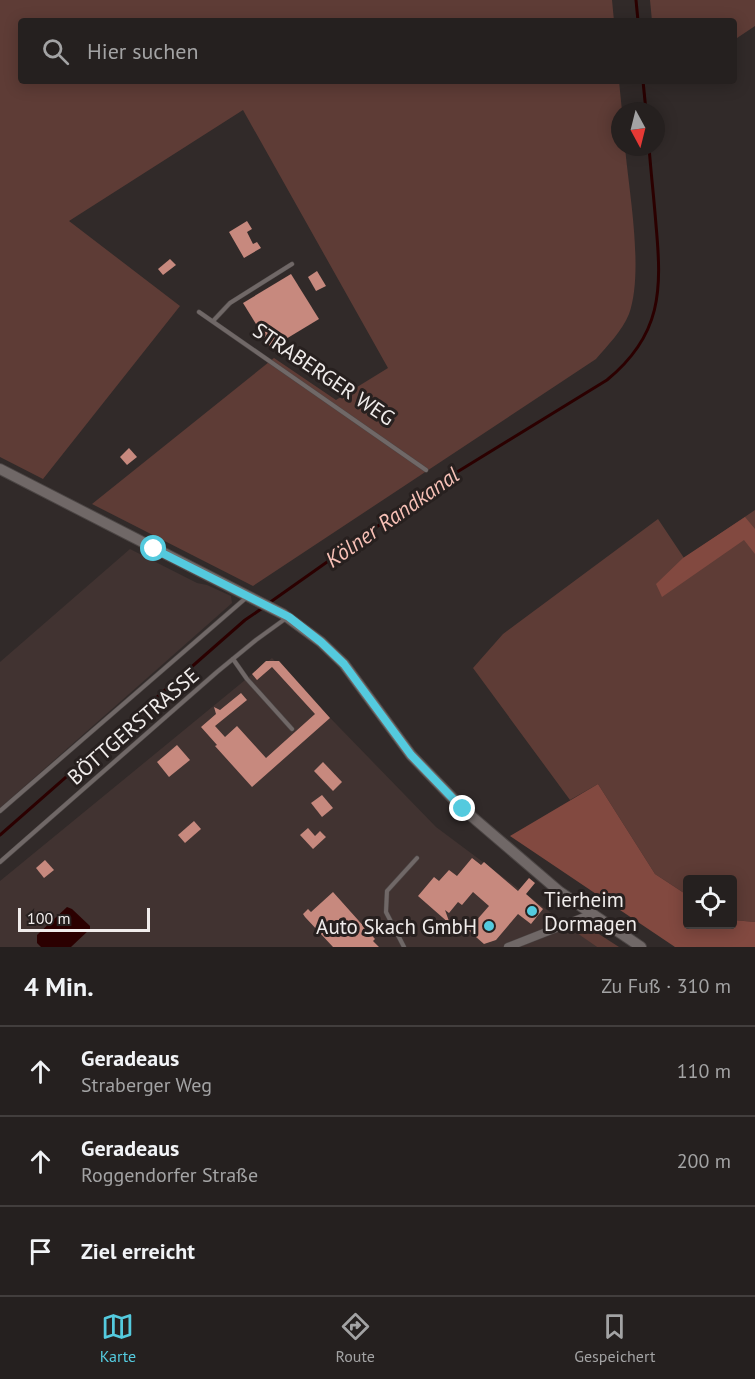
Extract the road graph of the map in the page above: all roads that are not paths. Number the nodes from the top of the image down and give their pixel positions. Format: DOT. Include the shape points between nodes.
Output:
graph roads {
  1 [pos="292,264"];
  2 [pos="200,312"];
  3 [pos="213,321"];
  4 [pos="0,469"];
  5 [pos="426,470"];
  6 [pos="250,598"];
  7 [pos="286,616"];
  8 [pos="233,659"];
  9 [pos="292,729"];
  10 [pos="0,811"];
  11 [pos="417,858"];
  12 [pos="0,862"];
  13 [pos="592,914"];
  14 [pos="404,947"];
  15 [pos="508,947"];
  16 [pos="641,947"];
  1 -- 3 [label="lane" via="230,303"];
  2 -- 3 [label="lane, STRABERGER WEG"];
  3 -- 5 [label="lane, STRABERGER WEG"];
  4 -- 6 [label="main road"];
  6 -- 7 [label="main road"];
  6 -- 10 [label="lane"];
  7 -- 8 [label="lane, BÖTTGERSTRASSE"];
  7 -- 13 [label="main road" via="344,664 411,755 463,809 560,892"];
  8 -- 9 [label="lane"];
  8 -- 12 [label="lane, BÖTTGERSTRASSE"];
  11 -- 14 [label="lane" via="387,891 386,912"];
  13 -- 15 [label="street"];
  13 -- 16 [label="main road"];
}
